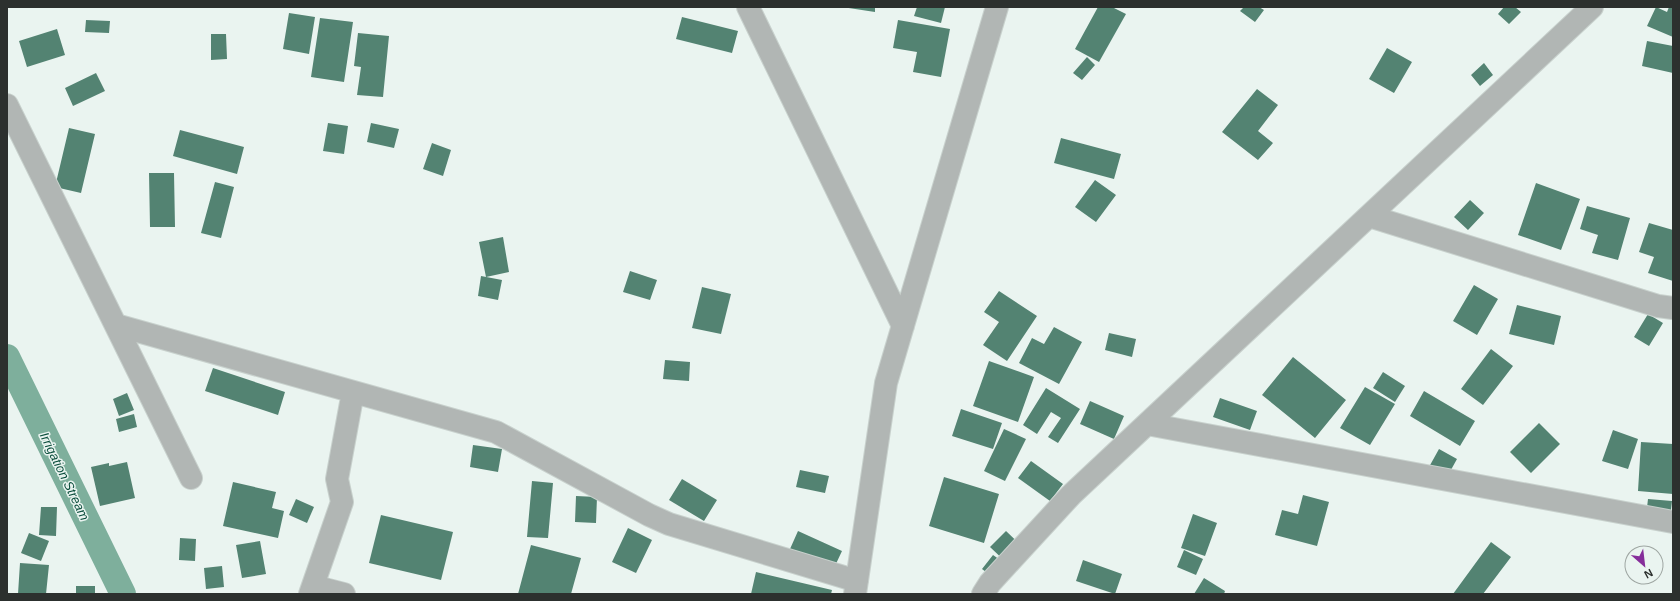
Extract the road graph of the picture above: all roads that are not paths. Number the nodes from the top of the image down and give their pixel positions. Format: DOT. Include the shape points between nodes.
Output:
graph roads {
  1 [pos="748,7"];
  2 [pos="997,7"];
  3 [pos="1592,7"];
  4 [pos="7,105"];
  5 [pos="1369,216"];
  6 [pos="1673,308"];
  7 [pos="116,325"];
  8 [pos="903,326"];
  9 [pos="353,392"];
  10 [pos="1147,424"];
  11 [pos="191,478"];
  12 [pos="1673,522"];
  13 [pos="856,588"];
  14 [pos="311,590"];
  15 [pos="344,594"];
  16 [pos="983,594"];
  1 -- 8 [label="street"];
  2 -- 8 [label="street"];
  3 -- 5 [label="street"];
  4 -- 7 [label="street"];
  5 -- 6 [label="street" via="1658,306"];
  5 -- 10 [label="street"];
  7 -- 9 [label="street"];
  7 -- 11 [label="street"];
  8 -- 13 [label="street" via="886,383"];
  9 -- 13 [label="street" via="496,432 669,524"];
  9 -- 14 [label="street" via="337,479 342,502"];
  10 -- 12 [label="street"];
  10 -- 16 [label="street" via="1071,494 990,582"];
  14 -- 15 [label="street"];
}
